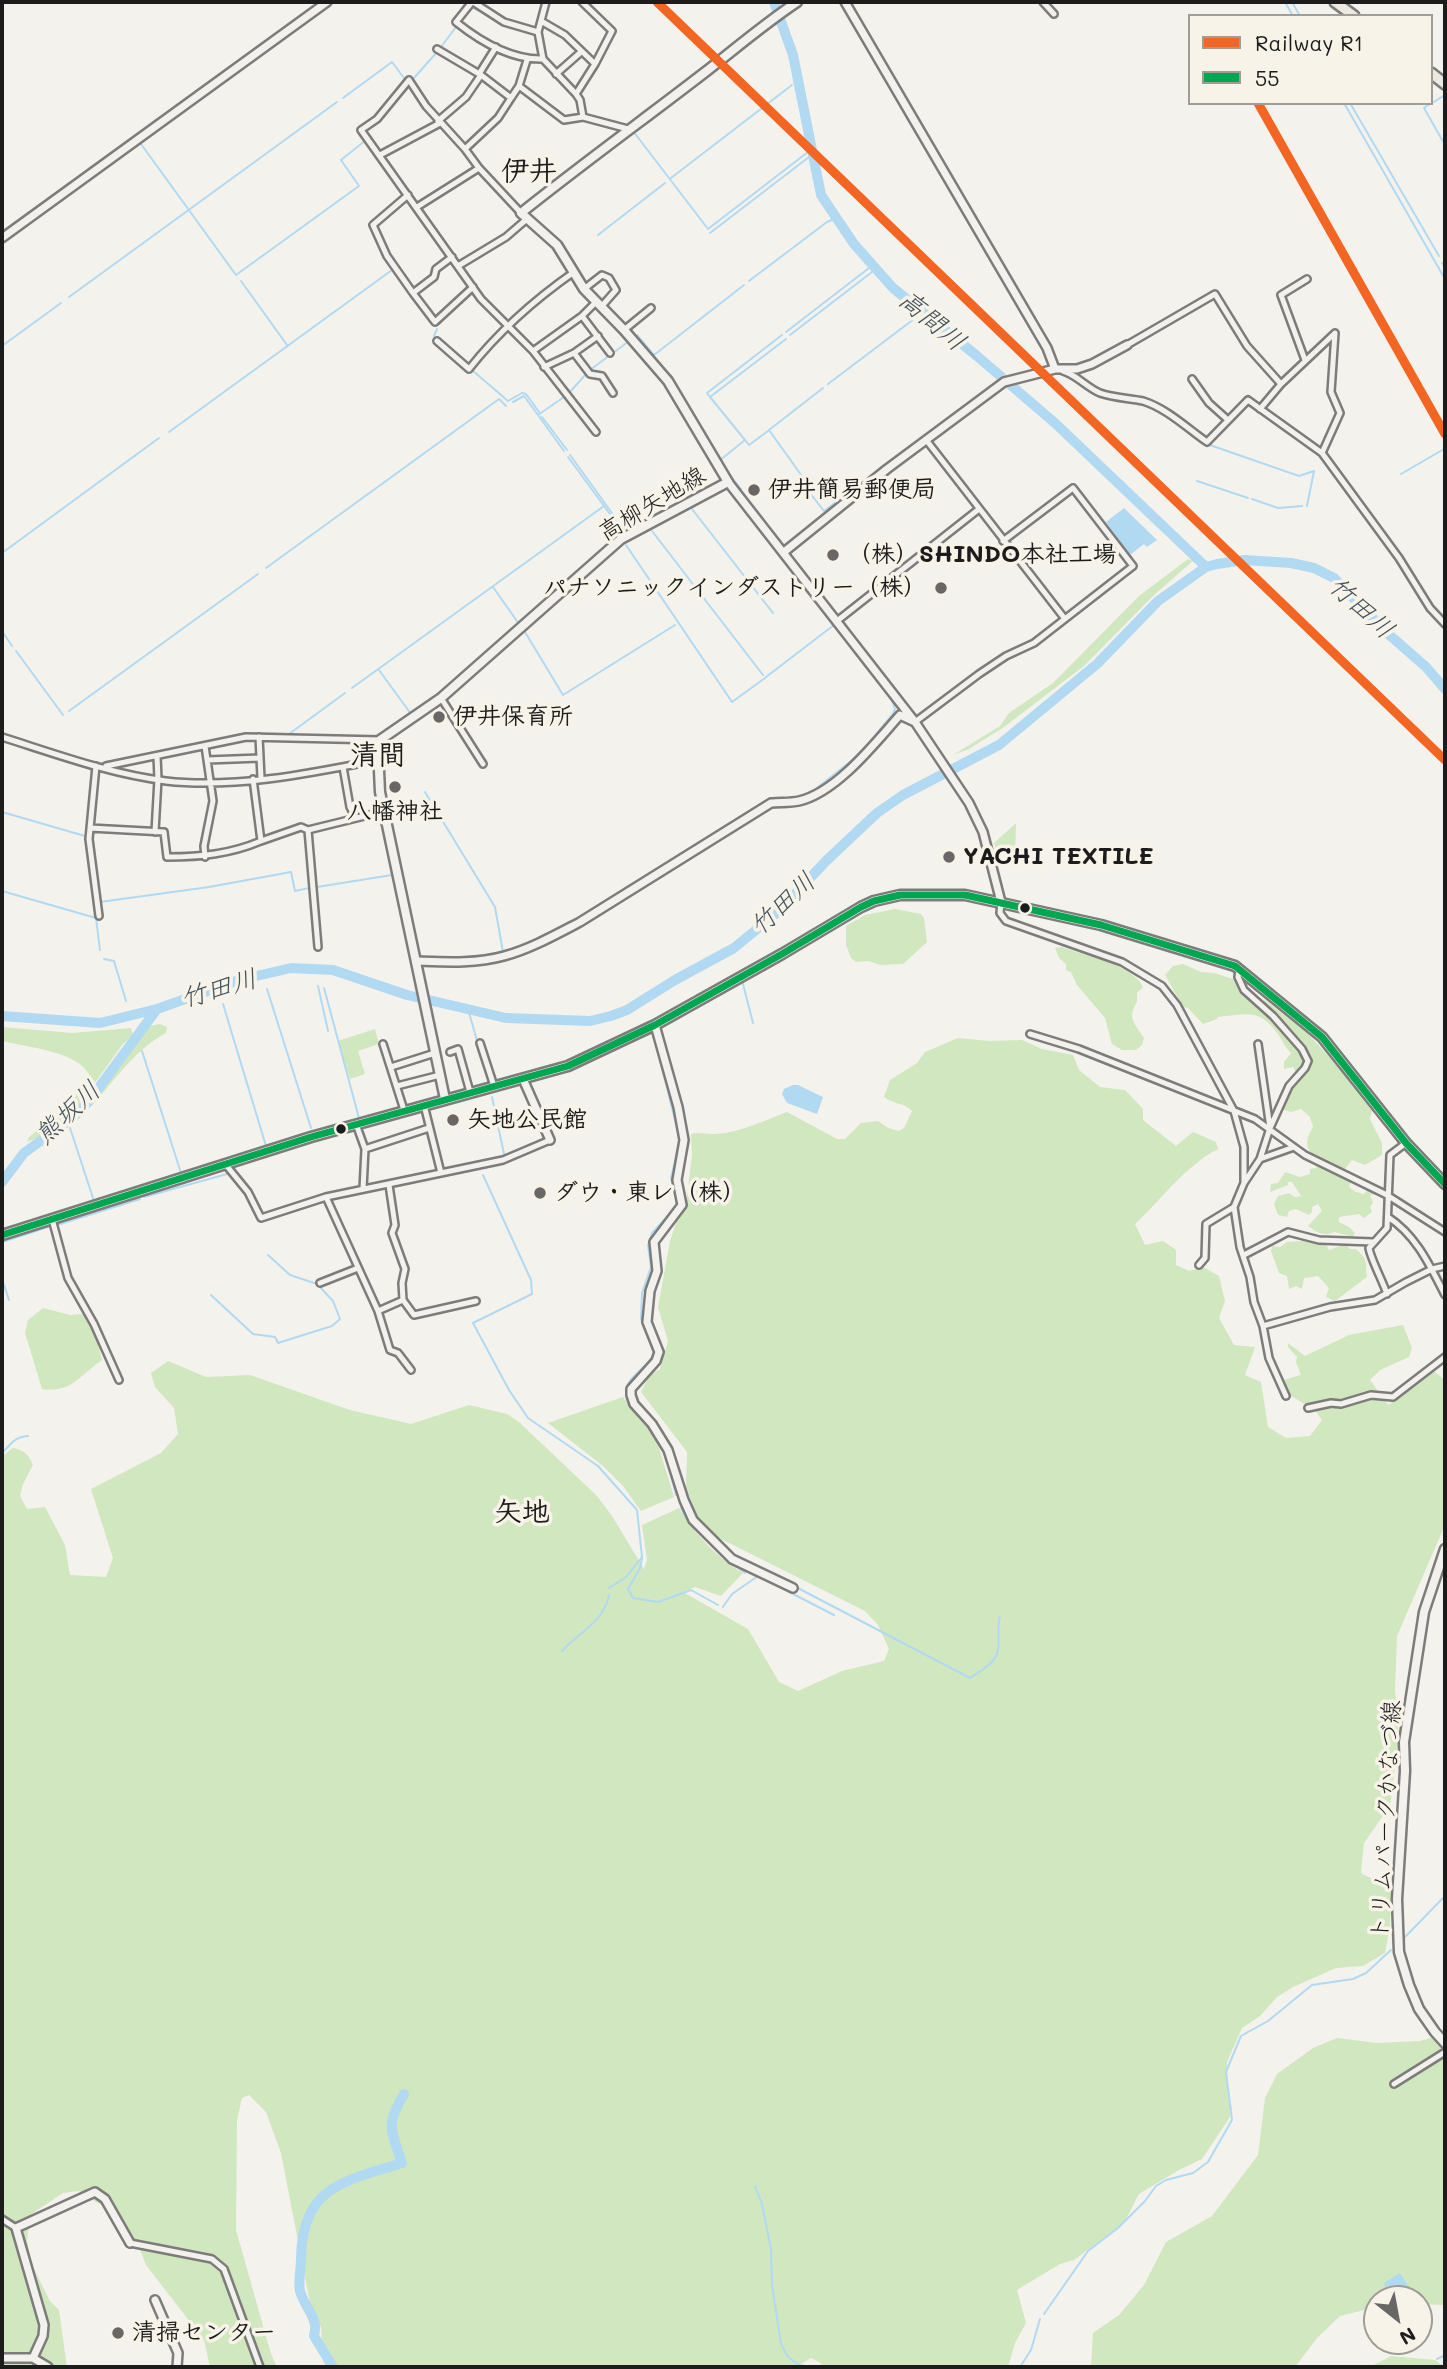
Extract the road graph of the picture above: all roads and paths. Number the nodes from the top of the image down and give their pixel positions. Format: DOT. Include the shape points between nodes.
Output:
graph roads {
  1 [pos="327,2"];
  2 [pos="472,2"];
  3 [pos="546,2"];
  4 [pos="582,2"];
  5 [pos="797,2"];
  6 [pos="845,2"];
  7 [pos="1043,2"];
  8 [pos="1335,2"];
  9 [pos="1054,14"];
  10 [pos="1351,14"];
  11 [pos="541,21"];
  12 [pos="538,32"];
  13 [pos="496,47"];
  14 [pos="437,49"];
  15 [pos="581,52"];
  16 [pos="543,59"];
  17 [pos="527,60"];
  18 [pos="595,64"];
  19 [pos="480,74"];
  20 [pos="556,74"];
  21 [pos="519,86"];
  22 [pos="576,94"];
  23 [pos="511,98"];
  24 [pos="583,117"];
  25 [pos="439,122"];
  26 [pos="628,129"];
  27 [pos="465,149"];
  28 [pos="380,155"];
  29 [pos="479,168"];
  30 [pos="408,195"];
  31 [pos="417,207"];
  32 [pos="524,216"];
  33 [pos="2,238"];
  34 [pos="452,257"];
  35 [pos="458,266"];
  36 [pos="574,272"];
  37 [pos="1307,279"];
  38 [pos="473,287"];
  39 [pos="584,289"];
  40 [pos="413,293"];
  41 [pos="598,305"];
  42 [pos="651,308"];
  43 [pos="582,316"];
  44 [pos="508,326"];
  45 [pos="624,330"];
  46 [pos="598,337"];
  47 [pos="437,341"];
  48 [pos="1128,345"];
  49 [pos="533,351"];
  50 [pos="574,353"];
  51 [pos="611,353"];
  52 [pos="1305,360"];
  53 [pos="544,367"];
  54 [pos="1055,369"];
  55 [pos="1192,379"];
  56 [pos="1281,384"];
  57 [pos="613,393"];
  58 [pos="1260,409"];
  59 [pos="1227,420"];
  60 [pos="596,432"];
  61 [pos="927,441"];
  62 [pos="1322,453"];
  63 [pos="728,482"];
  64 [pos="979,509"];
  65 [pos="1003,541"];
  66 [pos="784,552"];
  67 [pos="1065,619"];
  68 [pos="837,621"];
  69 [pos="1445,624"];
  70 [pos="441,698"];
  71 [pos="915,722"];
  72 [pos="2,737"];
  73 [pos="259,737"];
  74 [pos="380,740"];
  75 [pos="205,746"];
  76 [pos="157,756"];
  77 [pos="260,758"];
  78 [pos="207,760"];
  79 [pos="378,760"];
  80 [pos="483,764"];
  81 [pos="100,766"];
  82 [pos="343,767"];
  83 [pos="261,778"];
  84 [pos="158,779"];
  85 [pos="253,779"];
  86 [pos="210,782"];
  87 [pos="385,811"];
  88 [pos="356,818"];
  89 [pos="90,828"];
  90 [pos="308,830"];
  91 [pos="155,832"];
  92 [pos="261,841"];
  93 [pos="205,857"];
  94 [pos="1001,902"];
  95 [pos="99,916"];
  96 [pos="318,947"];
  97 [pos="416,965"];
  98 [pos="1240,969"];
  99 [pos="655,1025"];
  100 [pos="1030,1034"];
  101 [pos="480,1043"];
  102 [pos="383,1044"];
  103 [pos="1258,1044"];
  104 [pos="450,1052"];
  105 [pos="435,1053"];
  106 [pos="390,1067"];
  107 [pos="440,1075"];
  108 [pos="523,1079"];
  109 [pos="397,1086"];
  110 [pos="494,1086"];
  111 [pos="470,1093"];
  112 [pos="445,1099"];
  113 [pos="424,1105"];
  114 [pos="404,1110"];
  115 [pos="1234,1111"];
  116 [pos="356,1124"];
  117 [pos="429,1128"];
  118 [pos="1270,1128"];
  119 [pos="550,1140"];
  120 [pos="1406,1143"];
  121 [pos="1294,1147"];
  122 [pos="365,1149"];
  123 [pos="1260,1159"];
  124 [pos="226,1165"];
  125 [pos="441,1173"];
  126 [pos="1244,1183"];
  127 [pos="1445,1184"];
  128 [pos="389,1185"];
  129 [pos="363,1189"];
  130 [pos="1387,1195"];
  131 [pos="326,1197"];
  132 [pos="1234,1207"];
  133 [pos="1388,1217"];
  134 [pos="52,1219"];
  135 [pos="1445,1232"];
  136 [pos="2,1235"];
  137 [pos="1373,1242"];
  138 [pos="1244,1255"];
  139 [pos="1199,1265"];
  140 [pos="1445,1266"];
  141 [pos="358,1268"];
  142 [pos="1432,1269"];
  143 [pos="320,1283"];
  144 [pos="1387,1294"];
  145 [pos="1445,1295"];
  146 [pos="403,1300"];
  147 [pos="476,1301"];
  148 [pos="378,1311"];
  149 [pos="1263,1326"];
  150 [pos="1445,1357"];
  151 [pos="411,1370"];
  152 [pos="119,1380"];
  153 [pos="1286,1396"];
  154 [pos="1308,1408"];
  155 [pos="1445,1549"];
  156 [pos="793,1588"];
  157 [pos="1445,2043"];
  158 [pos="1445,2052"];
  159 [pos="1394,2084"];
  160 [pos="2,2219"];
  161 [pos="16,2228"];
  162 [pos="130,2243"];
  163 [pos="155,2300"];
  164 [pos="2,2358"];
  165 [pos="33,2358"];
  166 [pos="48,2367"];
  167 [pos="177,2367"];
  168 [pos="260,2367"];
  1 -- 33 [label="street"];
  2 -- 12 [label="street" via="504,22"];
  2 -- 13 [label="street" via="456,22"];
  3 -- 11 [label="street"];
  4 -- 18 [label="street" via="612,31"];
  5 -- 26 [label="main road"];
  6 -- 54 [label="street"];
  7 -- 9 [label="street"];
  8 -- 10 [label="main road"];
  11 -- 12 [label="street"];
  11 -- 15 [label="street" via="565,35"];
  12 -- 16 [label="street"];
  13 -- 17 [label="street"];
  13 -- 19 [label="street"];
  14 -- 19 [label="street"];
  15 -- 18 [label="street"];
  15 -- 20 [label="street"];
  16 -- 17 [label="street"];
  16 -- 20 [label="street"];
  17 -- 21 [label="street"];
  18 -- 22 [label="street"];
  19 -- 23 [label="street"];
  19 -- 25 [label="street" via="466,97"];
  20 -- 22 [label="street"];
  21 -- 23 [label="street"];
  21 -- 24 [label="street" via="564,120"];
  22 -- 24 [label="street"];
  23 -- 27 [label="street" via="498,118"];
  24 -- 26 [label="street"];
  25 -- 27 [label="street"];
  25 -- 28 [label="street"];
  25 -- 28 [label="street" via="409,80 377,119 361,130"];
  26 -- 32 [label="main road"];
  27 -- 29 [label="street"];
  28 -- 30 [label="street"];
  29 -- 31 [label="street"];
  29 -- 32 [label="street"];
  30 -- 31 [label="street"];
  30 -- 40 [label="street" via="373,225 387,256"];
  31 -- 34 [label="street"];
  32 -- 35 [label="street" via="506,237"];
  32 -- 36 [label="main road, 高柳矢地線" via="556,245"];
  34 -- 35 [label="street"];
  34 -- 40 [label="street"];
  35 -- 38 [label="street"];
  36 -- 39 [label="main road, 高柳矢地線"];
  36 -- 44 [label="street"];
  37 -- 52 [label="street" via="1281,295"];
  38 -- 40 [label="street" via="435,321"];
  38 -- 44 [label="street"];
  39 -- 41 [label="main road, 高柳矢地線"];
  39 -- 41 [label="street" via="602,275 609,278 616,290"];
  41 -- 43 [label="street"];
  41 -- 45 [label="main road, 高柳矢地線"];
  42 -- 45 [label="street"];
  43 -- 46 [label="street"];
  43 -- 49 [label="street"];
  44 -- 47 [label="street" via="469,369"];
  44 -- 49 [label="street"];
  45 -- 63 [label="main road, 高柳矢地線" via="668,381"];
  46 -- 50 [label="street"];
  46 -- 51 [label="street"];
  48 -- 54 [label="street" via="1084,367"];
  48 -- 56 [label="street" via="1215,294 1247,346"];
  49 -- 53 [label="street"];
  50 -- 53 [label="street"];
  50 -- 57 [label="street" via="590,374 602,376"];
  52 -- 56 [label="street"];
  52 -- 62 [label="street" via="1335,332 1331,392 1340,412"];
  53 -- 60 [label="street"];
  54 -- 59 [label="street" via="1073,374 1102,394 1161,409 1207,442"];
  54 -- 61 [label="street" via="1000,385"];
  55 -- 59 [label="street"];
  56 -- 58 [label="street"];
  58 -- 59 [label="street" via="1245,401"];
  58 -- 62 [label="street"];
  61 -- 64 [label="street"];
  61 -- 66 [label="street"];
  62 -- 69 [label="street"];
  63 -- 66 [label="street"];
  63 -- 70 [label="main road, 高柳矢地線" via="621,539"];
  64 -- 65 [label="street"];
  64 -- 68 [label="street"];
  65 -- 67 [label="street"];
  65 -- 67 [label="street" via="1073,488 1133,566"];
  66 -- 68 [label="street"];
  67 -- 71 [label="street"];
  68 -- 71 [label="street"];
  70 -- 74 [label="main road, 高柳矢地線"];
  70 -- 80 [label="street"];
  71 -- 94 [label="street" via="969,803"];
  71 -- 97 [label="street" via="900,715 862,758 812,796 798,802 771,803 552,936 501,957"];
  72 -- 81 [label="street"];
  73 -- 74 [label="street"];
  73 -- 75 [label="street"];
  73 -- 77 [label="street"];
  74 -- 79 [label="main road"];
  75 -- 76 [label="street"];
  75 -- 78 [label="street"];
  76 -- 81 [label="street"];
  76 -- 84 [label="street"];
  77 -- 78 [label="street"];
  77 -- 83 [label="street"];
  78 -- 86 [label="street"];
  79 -- 82 [label="street"];
  79 -- 87 [label="main road"];
  81 -- 84 [label="street"];
  81 -- 89 [label="street"];
  82 -- 83 [label="street"];
  82 -- 88 [label="street"];
  83 -- 85 [label="street"];
  84 -- 86 [label="street"];
  84 -- 91 [label="street"];
  85 -- 86 [label="street"];
  85 -- 92 [label="street"];
  86 -- 93 [label="street"];
  87 -- 88 [label="street"];
  87 -- 97 [label="main road"];
  88 -- 90 [label="street"];
  89 -- 91 [label="street"];
  89 -- 95 [label="street"];
  90 -- 92 [label="street" via="301,827"];
  90 -- 96 [label="street"];
  91 -- 93 [label="street" via="164,832 167,857"];
  92 -- 93 [label="street"];
  94 -- 98 [label="main road" via="1101,925"];
  94 -- 99 [label="main road" via="945,894 874,901"];
  94 -- 115 [label="street" via="1000,913 1014,925 1122,962 1162,986 1177,1005"];
  97 -- 105 [label="main road"];
  98 -- 118 [label="street" via="1244,990 1280,1024 1308,1061 1289,1086"];
  98 -- 120 [label="main road" via="1322,1037"];
  99 -- 108 [label="main road" via="568,1066"];
  99 -- 156 [label="street" via="684,1140 677,1180 682,1205 654,1242 657,1271 647,1322 659,1352 631,1388 631,1395 668,1450 693,1520 732,1559"];
  100 -- 115 [label="street"];
  101 -- 110 [label="street"];
  102 -- 106 [label="street"];
  103 -- 118 [label="street"];
  104 -- 111 [label="street" via="458,1049"];
  105 -- 106 [label="street"];
  105 -- 107 [label="main road"];
  106 -- 109 [label="street"];
  107 -- 109 [label="street"];
  107 -- 112 [label="main road"];
  108 -- 110 [label="main road"];
  108 -- 119 [label="street"];
  109 -- 114 [label="street"];
  110 -- 111 [label="main road"];
  111 -- 112 [label="main road"];
  112 -- 113 [label="main road"];
  113 -- 114 [label="main road"];
  113 -- 117 [label="street"];
  114 -- 116 [label="main road"];
  115 -- 118 [label="street"];
  115 -- 126 [label="street" via="1244,1147"];
  116 -- 122 [label="street"];
  116 -- 124 [label="main road"];
  117 -- 122 [label="street"];
  117 -- 125 [label="street"];
  118 -- 121 [label="street"];
  118 -- 123 [label="street"];
  119 -- 125 [label="street" via="503,1160"];
  120 -- 127 [label="main road"];
  120 -- 130 [label="street" via="1390,1155"];
  121 -- 123 [label="street"];
  121 -- 130 [label="street"];
  122 -- 129 [label="street"];
  123 -- 126 [label="street"];
  124 -- 131 [label="street" via="261,1218"];
  124 -- 134 [label="main road"];
  125 -- 128 [label="street"];
  126 -- 132 [label="street"];
  128 -- 129 [label="street"];
  128 -- 146 [label="street" via="392,1233 405,1269"];
  129 -- 131 [label="street"];
  130 -- 133 [label="street"];
  130 -- 135 [label="street"];
  131 -- 141 [label="street"];
  132 -- 138 [label="street"];
  132 -- 139 [label="street" via="1206,1224 1205,1258"];
  133 -- 137 [label="street" via="1387,1228"];
  133 -- 142 [label="street" via="1410,1235"];
  134 -- 136 [label="main road"];
  134 -- 152 [label="street" via="68,1278"];
  137 -- 138 [label="street" via="1319,1240 1288,1232"];
  137 -- 144 [label="street" via="1370,1254"];
  138 -- 149 [label="street"];
  140 -- 142 [label="street"];
  141 -- 143 [label="street"];
  141 -- 148 [label="street"];
  142 -- 144 [label="street"];
  142 -- 145 [label="street"];
  144 -- 149 [label="street"];
  146 -- 147 [label="street" via="414,1315"];
  146 -- 148 [label="street"];
  148 -- 151 [label="street" via="390,1350"];
  149 -- 153 [label="street" via="1269,1358"];
  150 -- 154 [label="street" via="1393,1396 1371,1395"];
  155 -- 157 [label="main road, トリムパークかなづ線" via="1424,1612 1404,1742 1397,1899 1399,1952 1409,1985 1419,2009"];
  158 -- 159 [label="street"];
  160 -- 161 [label="street"];
  161 -- 162 [label="street" via="95,2192 105,2199"];
  161 -- 165 [label="street" via="44,2325"];
  162 -- 168 [label="street" via="212,2259 224,2269"];
  163 -- 167 [label="street" via="178,2353"];
  164 -- 165 [label="street"];
  165 -- 166 [label="street"];
}
